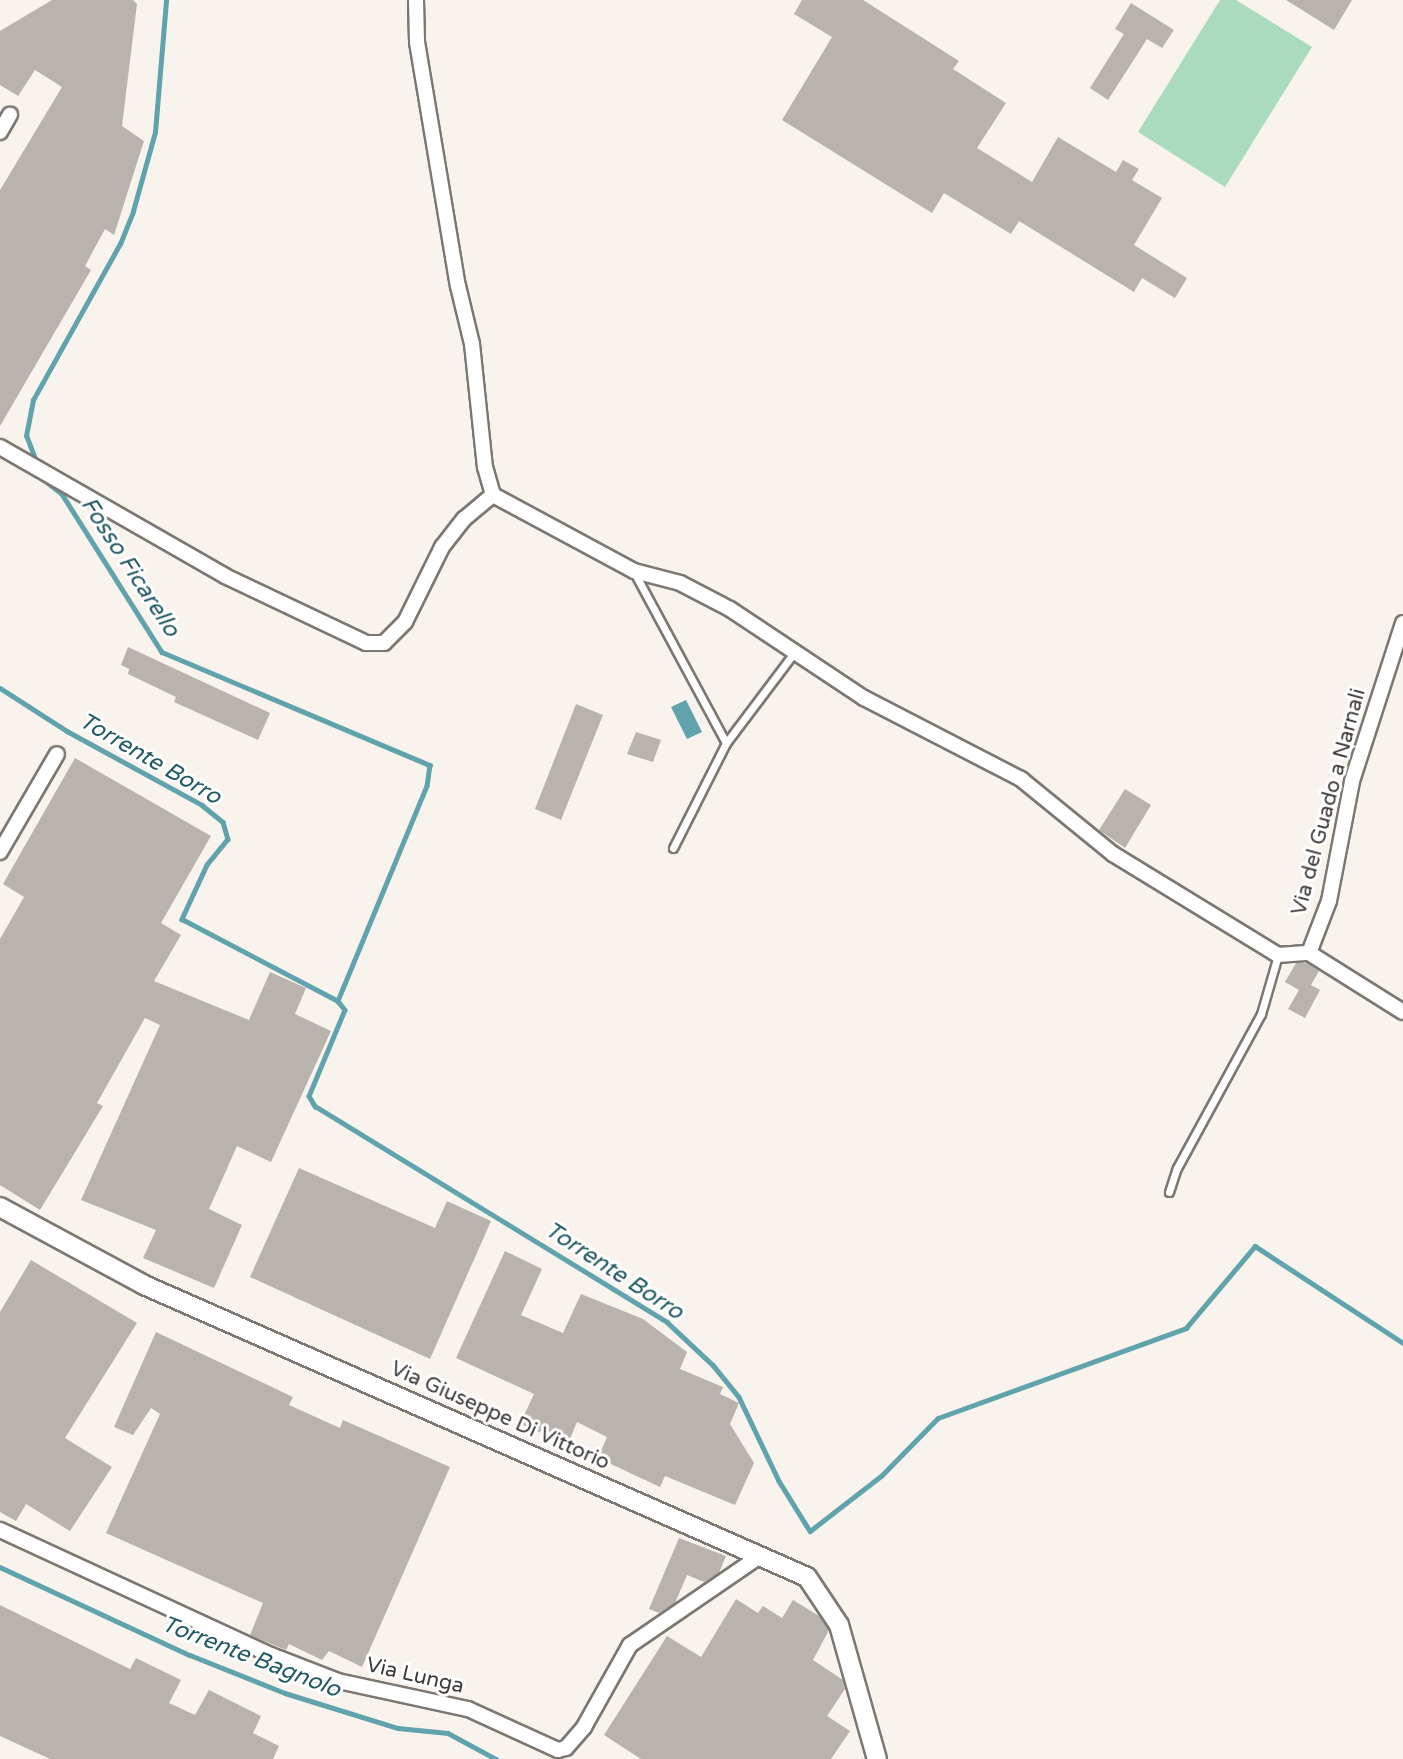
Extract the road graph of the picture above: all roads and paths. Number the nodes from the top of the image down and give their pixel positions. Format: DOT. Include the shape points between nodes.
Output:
graph roads {
  1 [pos="416,0"];
  2 [pos="10,115"];
  3 [pos="0,132"];
  4 [pos="0,447"];
  5 [pos="493,495"];
  6 [pos="634,571"];
  7 [pos="1403,623"];
  8 [pos="793,654"];
  9 [pos="726,743"];
  10 [pos="57,754"];
  11 [pos="673,848"];
  12 [pos="0,852"];
  13 [pos="1309,953"];
  14 [pos="1278,955"];
  15 [pos="1403,1012"];
  16 [pos="1169,1192"];
  17 [pos="0,1207"];
  18 [pos="0,1530"];
  19 [pos="760,1556"];
  20 [pos="877,1759"];
  1 -- 5 [label="street" via="417,41 472,344 485,467"];
  2 -- 3 [label="street"];
  4 -- 5 [label="street" via="226,576 366,643 384,643 405,622 442,547 464,519"];
  5 -- 6 [label="street"];
  6 -- 8 [label="street" via="680,583 730,609"];
  6 -- 9 [label="lane"];
  7 -- 13 [label="street, Via del Guado a Narnali" via="1352,781 1329,901"];
  8 -- 9 [label="lane"];
  8 -- 14 [label="street" via="864,698 1021,779 1113,854"];
  9 -- 11 [label="lane"];
  10 -- 12 [label="street"];
  13 -- 14 [label="street"];
  13 -- 15 [label="street"];
  14 -- 16 [label="lane" via="1261,1014 1177,1168"];
  17 -- 19 [label="street, Via Giuseppe Di Vittorio" via="144,1285"];
  18 -- 19 [label="street, Via Lunga" via="271,1655 338,1681 468,1709 558,1750 566,1748 584,1727 630,1645"];
  19 -- 20 [label="street, Via Giuseppe Di Vittorio" via="807,1577 839,1625"];
}
